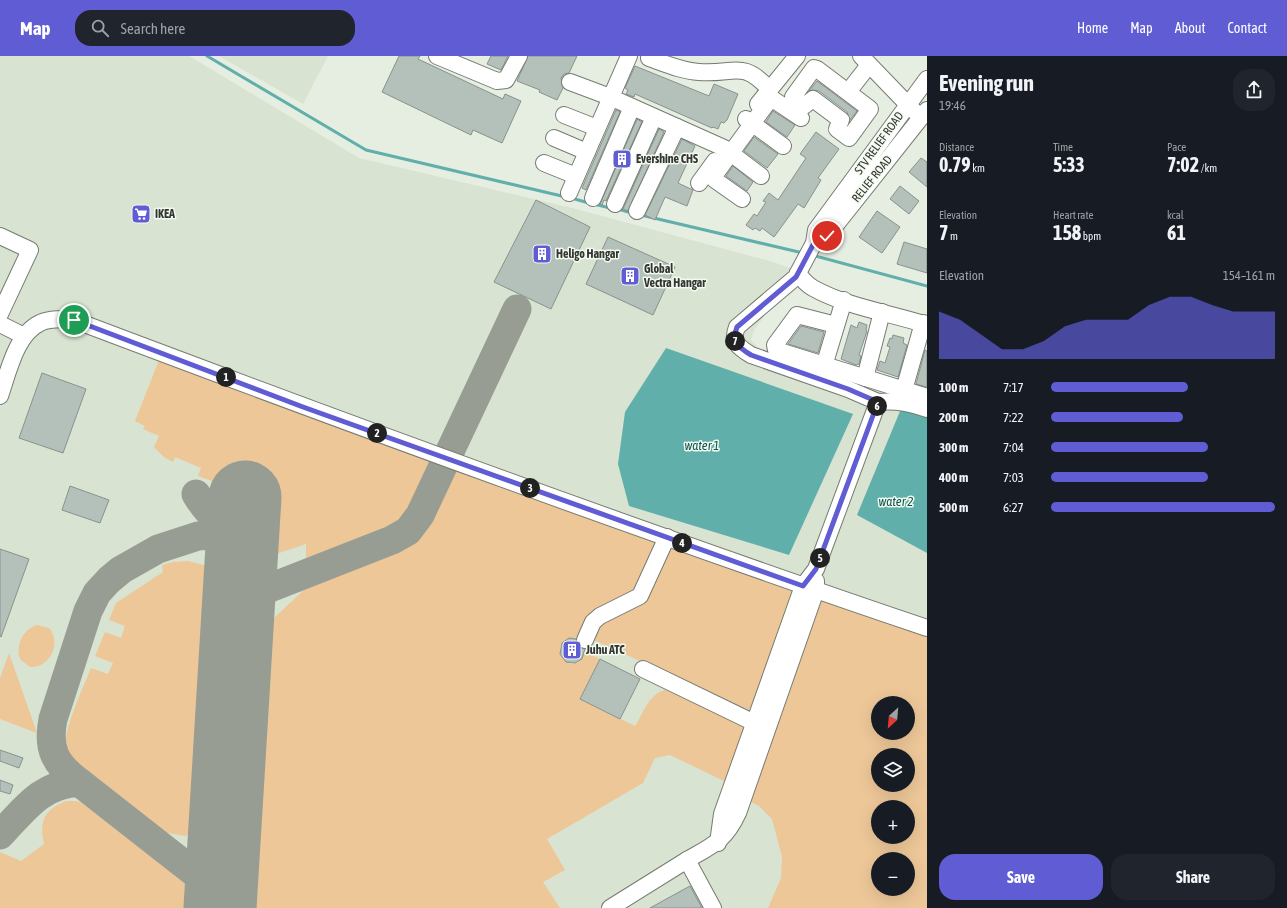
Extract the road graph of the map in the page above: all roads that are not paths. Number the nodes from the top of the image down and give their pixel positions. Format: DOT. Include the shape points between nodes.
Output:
graph roads {
  1 [pos="437,56"];
  2 [pos="519,56"];
  3 [pos="629,56"];
  4 [pos="649,58"];
  5 [pos="791,58"];
  6 [pos="865,60"];
  7 [pos="668,61"];
  8 [pos="927,79"];
  9 [pos="570,82"];
  10 [pos="769,89"];
  11 [pos="848,92"];
  12 [pos="610,97"];
  13 [pos="907,105"];
  14 [pos="632,107"];
  15 [pos="564,115"];
  16 [pos="654,117"];
  17 [pos="801,118"];
  18 [pos="925,118"];
  19 [pos="750,121"];
  20 [pos="677,127"];
  21 [pos="597,128"];
  22 [pos="554,138"];
  23 [pos="783,146"];
  24 [pos="728,150"];
  25 [pos="586,152"];
  26 [pos="544,163"];
  27 [pos="576,176"];
  28 [pos="761,176"];
  29 [pos="699,183"];
  30 [pos="569,193"];
  31 [pos="852,193"];
  32 [pos="593,198"];
  33 [pos="742,200"];
  34 [pos="616,204"];
  35 [pos="637,211"];
  36 [pos="0,236"];
  37 [pos="799,270"];
  38 [pos="844,300"];
  39 [pos="882,312"];
  40 [pos="0,314"];
  41 [pos="0,324"];
  42 [pos="925,324"];
  43 [pos="836,325"];
  44 [pos="24,336"];
  45 [pos="824,366"];
  46 [pos="865,378"];
  47 [pos="904,390"];
  48 [pos="0,396"];
  49 [pos="927,397"];
  50 [pos="878,402"];
  51 [pos="927,409"];
  52 [pos="667,537"];
  53 [pos="810,588"];
  54 [pos="927,628"];
  55 [pos="585,640"];
  56 [pos="643,669"];
  57 [pos="762,727"];
  58 [pos="718,843"];
  59 [pos="687,860"];
  60 [pos="610,908"];
  61 [pos="712,908"];
  1 -- 2 [label="street" via="498,81 506,80"];
  3 -- 12 [label="street"];
  4 -- 7 [label="street"];
  5 -- 10 [label="street"];
  6 -- 11 [label="street"];
  6 -- 13 [label="street"];
  7 -- 10 [label="street" via="702,72 749,71"];
  8 -- 13 [label="street"];
  9 -- 12 [label="street"];
  10 -- 19 [label="street"];
  11 -- 11 [label="street" via="870,111 849,138 837,129 841,120 819,103 812,98 804,106 793,97 815,68"];
  12 -- 14 [label="street"];
  12 -- 21 [label="street"];
  13 -- 18 [label="street"];
  13 -- 31 [label="street, STV RELIEF ROAD"];
  14 -- 16 [label="street"];
  14 -- 32 [label="street"];
  15 -- 21 [label="street"];
  16 -- 20 [label="street"];
  16 -- 34 [label="street"];
  17 -- 19 [label="street" via="772,98"];
  18 -- 31 [label="street, RELIEF ROAD"];
  19 -- 23 [label="street"];
  19 -- 24 [label="street"];
  20 -- 24 [label="street"];
  20 -- 35 [label="street"];
  21 -- 25 [label="street"];
  22 -- 25 [label="street"];
  24 -- 28 [label="street"];
  24 -- 29 [label="street"];
  24 -- 33 [label="street" via="714,179"];
  25 -- 27 [label="street"];
  26 -- 27 [label="street"];
  27 -- 30 [label="street"];
  31 -- 37 [label="street, STV RELIEF ROAD" via="816,230 813,244"];
  36 -- 40 [label="street" via="30,250"];
  37 -- 38 [label="street" via="804,282 812,288"];
  37 -- 50 [label="street, STV RELIEF ROAD" via="796,277 737,327 734,335 738,347 751,355"];
  38 -- 39 [label="street"];
  38 -- 43 [label="street"];
  39 -- 42 [label="street"];
  39 -- 46 [label="street"];
  41 -- 44 [label="street"];
  42 -- 47 [label="street"];
  43 -- 45 [label="street"];
  43 -- 45 [label="street" via="797,315 775,345 778,351"];
  44 -- 48 [label="street" via="15,352"];
  44 -- 52 [label="street" via="40,323 56,319 74,320 296,404"];
  45 -- 46 [label="street"];
  46 -- 47 [label="street"];
  47 -- 49 [label="street"];
  50 -- 51 [label="street" via="906,402"];
  50 -- 53 [label="street"];
  52 -- 53 [label="street"];
  52 -- 55 [label="street" via="640,596 600,616 593,622"];
  53 -- 54 [label="street"];
  53 -- 57 [label="street"];
  56 -- 57 [label="street"];
  57 -- 58 [label="street" via="738,813 731,828"];
  57 -- 58 [label="street" via="723,793"];
  58 -- 59 [label="street"];
  59 -- 60 [label="street"];
  59 -- 61 [label="street"];
}
